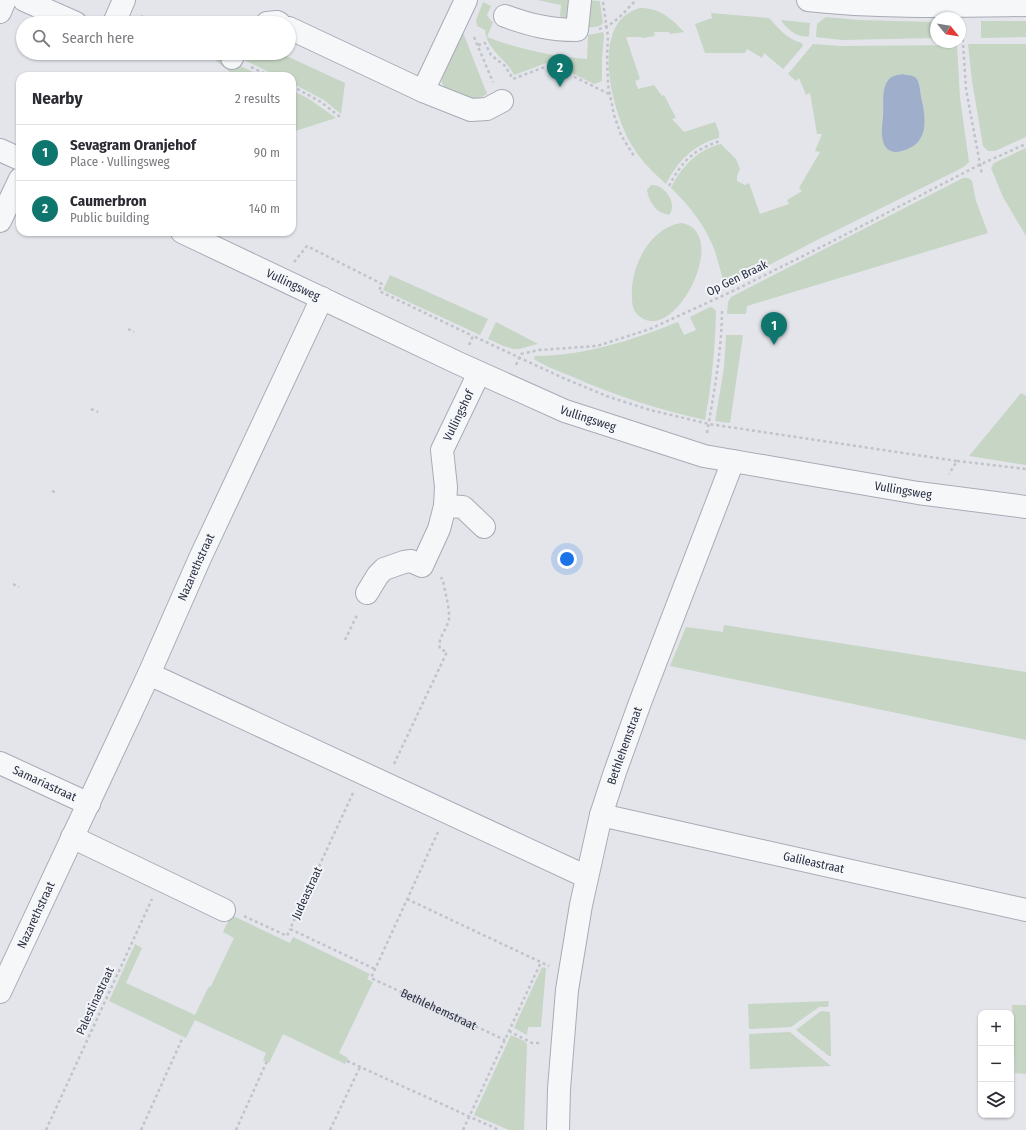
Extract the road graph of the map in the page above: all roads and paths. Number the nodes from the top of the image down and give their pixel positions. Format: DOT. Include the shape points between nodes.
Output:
graph roads {
  1 [pos="5,0"];
  2 [pos="24,0"];
  3 [pos="124,0"];
  4 [pos="580,0"];
  5 [pos="603,0"];
  6 [pos="636,0"];
  7 [pos="808,0"];
  8 [pos="464,4"];
  9 [pos="961,6"];
  10 [pos="1026,6"];
  11 [pos="0,12"];
  12 [pos="60,16"];
  13 [pos="117,16"];
  14 [pos="505,16"];
  15 [pos="607,27"];
  16 [pos="577,30"];
  17 [pos="296,31"];
  18 [pos="478,45"];
  19 [pos="296,88"];
  20 [pos="423,91"];
  21 [pos="610,94"];
  22 [pos="502,101"];
  23 [pos="340,117"];
  24 [pos="720,141"];
  25 [pos="1026,144"];
  26 [pos="0,150"];
  27 [pos="634,156"];
  28 [pos="16,157"];
  29 [pos="979,165"];
  30 [pos="982,175"];
  31 [pos="16,186"];
  32 [pos="669,186"];
  33 [pos="0,220"];
  34 [pos="206,237"];
  35 [pos="280,278"];
  36 [pos="322,298"];
  37 [pos="722,308"];
  38 [pos="128,328"];
  39 [pos="134,332"];
  40 [pos="474,336"];
  41 [pos="520,357"];
  42 [pos="458,363"];
  43 [pos="479,373"];
  44 [pos="505,384"];
  45 [pos="91,409"];
  46 [pos="98,412"];
  47 [pos="709,424"];
  48 [pos="704,456"];
  49 [pos="733,461"];
  50 [pos="957,461"];
  51 [pos="1026,469"];
  52 [pos="52,491"];
  53 [pos="57,493"];
  54 [pos="936,495"];
  55 [pos="445,506"];
  56 [pos="1026,507"];
  57 [pos="484,527"];
  58 [pos="422,566"];
  59 [pos="13,584"];
  60 [pos="19,587"];
  61 [pos="367,593"];
  62 [pos="345,640"];
  63 [pos="149,674"];
  64 [pos="0,763"];
  65 [pos="362,772"];
  66 [pos="385,783"];
  67 [pos="88,804"];
  68 [pos="448,812"];
  69 [pos="601,815"];
  70 [pos="72,837"];
  71 [pos="587,877"];
  72 [pos="161,880"];
  73 [pos="407,899"];
  74 [pos="224,910"];
  75 [pos="1026,910"];
  76 [pos="290,929"];
  77 [pos="375,969"];
  78 [pos="0,992"];
  79 [pos="509,1031"];
  80 [pos="183,1037"];
  81 [pos="505,1040"];
  82 [pos="563,1042"];
  83 [pos="267,1061"];
  84 [pos="347,1061"];
  85 [pos="360,1067"];
  86 [pos="469,1117"];
  87 [pos="46,1130"];
  88 [pos="141,1130"];
  89 [pos="236,1130"];
  90 [pos="330,1130"];
  91 [pos="463,1130"];
  92 [pos="499,1130"];
  93 [pos="558,1130"];
  1 -- 11 [label="street"];
  2 -- 12 [label="street"];
  3 -- 13 [label="street"];
  4 -- 16 [label="street"];
  5 -- 15 [label="path"];
  6 -- 15 [label="path"];
  7 -- 9 [label="street" via="869,5"];
  8 -- 18 [label="path"];
  8 -- 20 [label="street"];
  9 -- 10 [label="street"];
  9 -- 29 [label="path" via="966,89"];
  14 -- 16 [label="street" via="532,26"];
  15 -- 16 [label="path" via="591,32"];
  15 -- 21 [label="path"];
  17 -- 20 [label="street"];
  18 -- 21 [label="path" via="485,43 491,55 505,66 513,79 550,65"];
  18 -- 22 [label="path"];
  19 -- 23 [label="path" via="321,102"];
  20 -- 22 [label="street" via="471,110 486,109"];
  21 -- 27 [label="path" via="621,135"];
  24 -- 32 [label="path" via="693,153"];
  25 -- 29 [label="path, Op Gen Braak"];
  26 -- 28 [label="street"];
  29 -- 30 [label="path"];
  29 -- 41 [label="path, Op Gen Braak" via="733,291 650,329 597,346 540,350 521,354"];
  31 -- 33 [label="street"];
  34 -- 35 [label="street, Vullingsweg"];
  35 -- 36 [label="street, Vullingsweg"];
  35 -- 40 [label="path" via="307,246 382,284 379,291"];
  36 -- 42 [label="street, Vullingsweg"];
  36 -- 63 [label="street, Nazarethstraat" via="200,558"];
  37 -- 47 [label="path, Op Gen Braak" via="717,377"];
  38 -- 39 [label="path"];
  40 -- 41 [label="path"];
  40 -- 42 [label="path"];
  41 -- 44 [label="path"];
  41 -- 47 [label="path" via="609,397"];
  42 -- 43 [label="street, Vullingsweg"];
  43 -- 44 [label="street, Vullingsweg"];
  43 -- 55 [label="street, Vullingshof" via="442,450 446,487"];
  44 -- 48 [label="street, Vullingsweg" via="566,412"];
  45 -- 46 [label="path"];
  47 -- 48 [label="path, Op Gen Braak"];
  47 -- 50 [label="path"];
  48 -- 49 [label="street, Vullingsweg"];
  49 -- 54 [label="street, Vullingsweg"];
  49 -- 69 [label="street, Bethlehemstraat" via="641,700"];
  50 -- 51 [label="path"];
  50 -- 54 [label="path"];
  52 -- 53 [label="path"];
  54 -- 56 [label="street, Vullingsweg"];
  55 -- 57 [label="street" via="463,507"];
  55 -- 58 [label="street, Vullingshof" via="439,529"];
  58 -- 61 [label="street" via="411,561 384,569"];
  58 -- 66 [label="path" via="440,576 443,581 449,620 439,643 440,649 447,652"];
  59 -- 60 [label="path"];
  61 -- 62 [label="path"];
  63 -- 65 [label="street"];
  63 -- 67 [label="street, Nazarethstraat"];
  64 -- 67 [label="street, Samariastraat"];
  65 -- 66 [label="street"];
  65 -- 76 [label="path, Judeastraat"];
  66 -- 68 [label="street"];
  67 -- 70 [label="street, Nazarethstraat"];
  68 -- 71 [label="street"];
  68 -- 73 [label="path"];
  69 -- 71 [label="street, Bethlehemstraat"];
  69 -- 75 [label="street, Galileastraat"];
  70 -- 72 [label="street"];
  70 -- 78 [label="street, Nazarethstraat"];
  71 -- 82 [label="street, Bethlehemstraat" via="575,934"];
  72 -- 74 [label="street"];
  72 -- 87 [label="path, Palestinastraat"];
  73 -- 77 [label="path"];
  73 -- 79 [label="path" via="541,962"];
  74 -- 76 [label="path" via="233,910 287,936"];
  76 -- 77 [label="path, Judeastraat"];
  77 -- 81 [label="path, Bethlehemstraat" via="371,978"];
  79 -- 81 [label="path"];
  79 -- 82 [label="path" via="532,1043"];
  80 -- 88 [label="path"];
  81 -- 86 [label="path"];
  82 -- 93 [label="street, Bethlehemstraat"];
  83 -- 89 [label="path"];
  84 -- 85 [label="path"];
  85 -- 86 [label="path"];
  85 -- 90 [label="path"];
  86 -- 91 [label="path"];
  86 -- 92 [label="path"];
}
